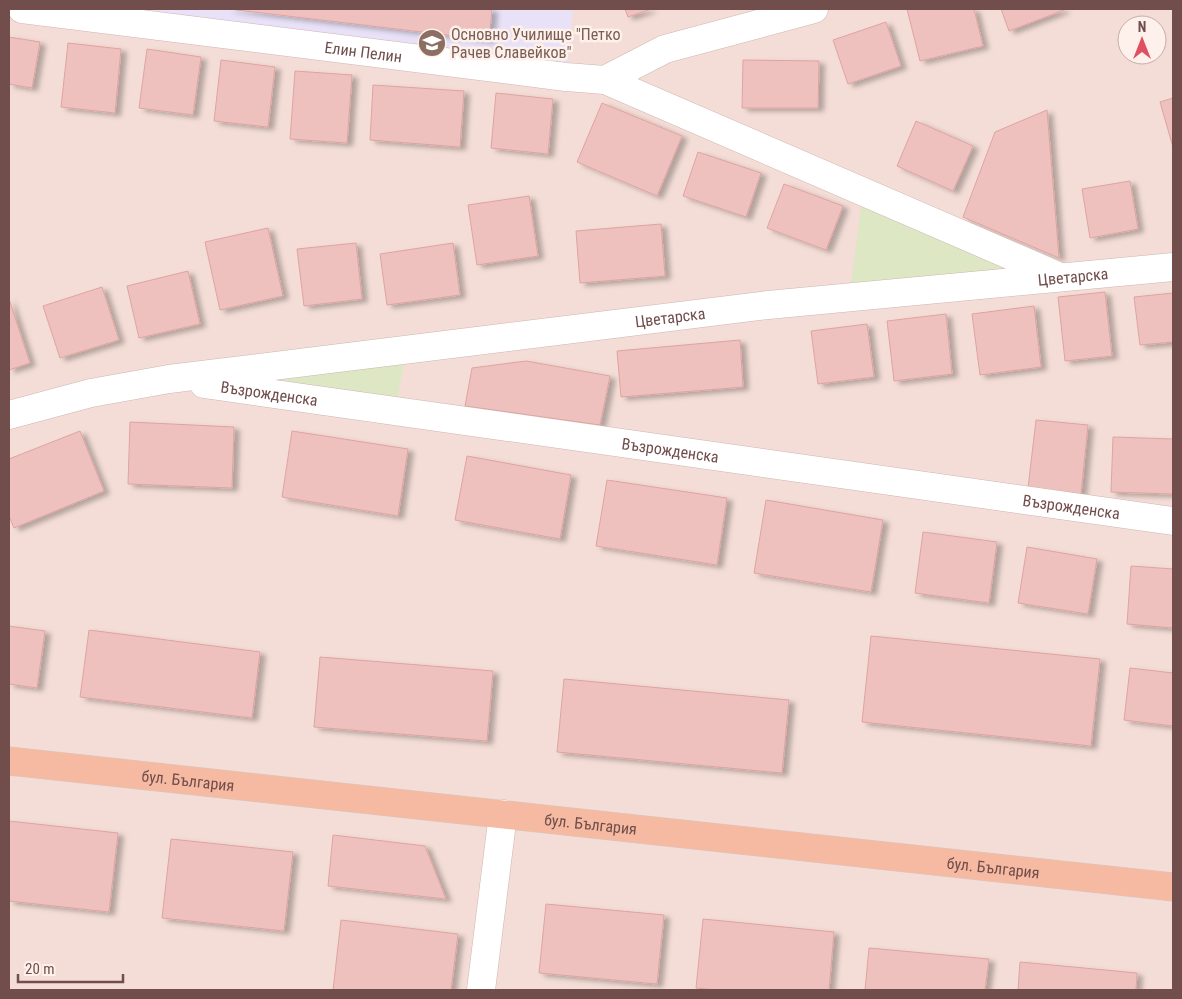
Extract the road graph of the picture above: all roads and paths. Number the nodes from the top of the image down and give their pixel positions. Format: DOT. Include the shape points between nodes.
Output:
graph roads {
  1 [pos="22,9"];
  2 [pos="814,9"];
  3 [pos="605,80"];
  4 [pos="1173,267"];
  5 [pos="1061,278"];
  6 [pos="169,379"];
  7 [pos="9,415"];
  8 [pos="1173,521"];
  9 [pos="9,761"];
  10 [pos="503,814"];
  11 [pos="1173,887"];
  12 [pos="481,990"];
  1 -- 3 [label="street, Елин Пелин"];
  2 -- 3 [label="street" via="666,49"];
  3 -- 5 [label="street"];
  4 -- 5 [label="street, Цветарска"];
  5 -- 6 [label="street, Цветарска" via="768,305"];
  6 -- 7 [label="street, Цветарска" via="91,393"];
  6 -- 8 [label="street, Възрожденска"];
  9 -- 10 [label="main road, бул. България"];
  10 -- 11 [label="main road, бул. България"];
  10 -- 12 [label="street"];
}
